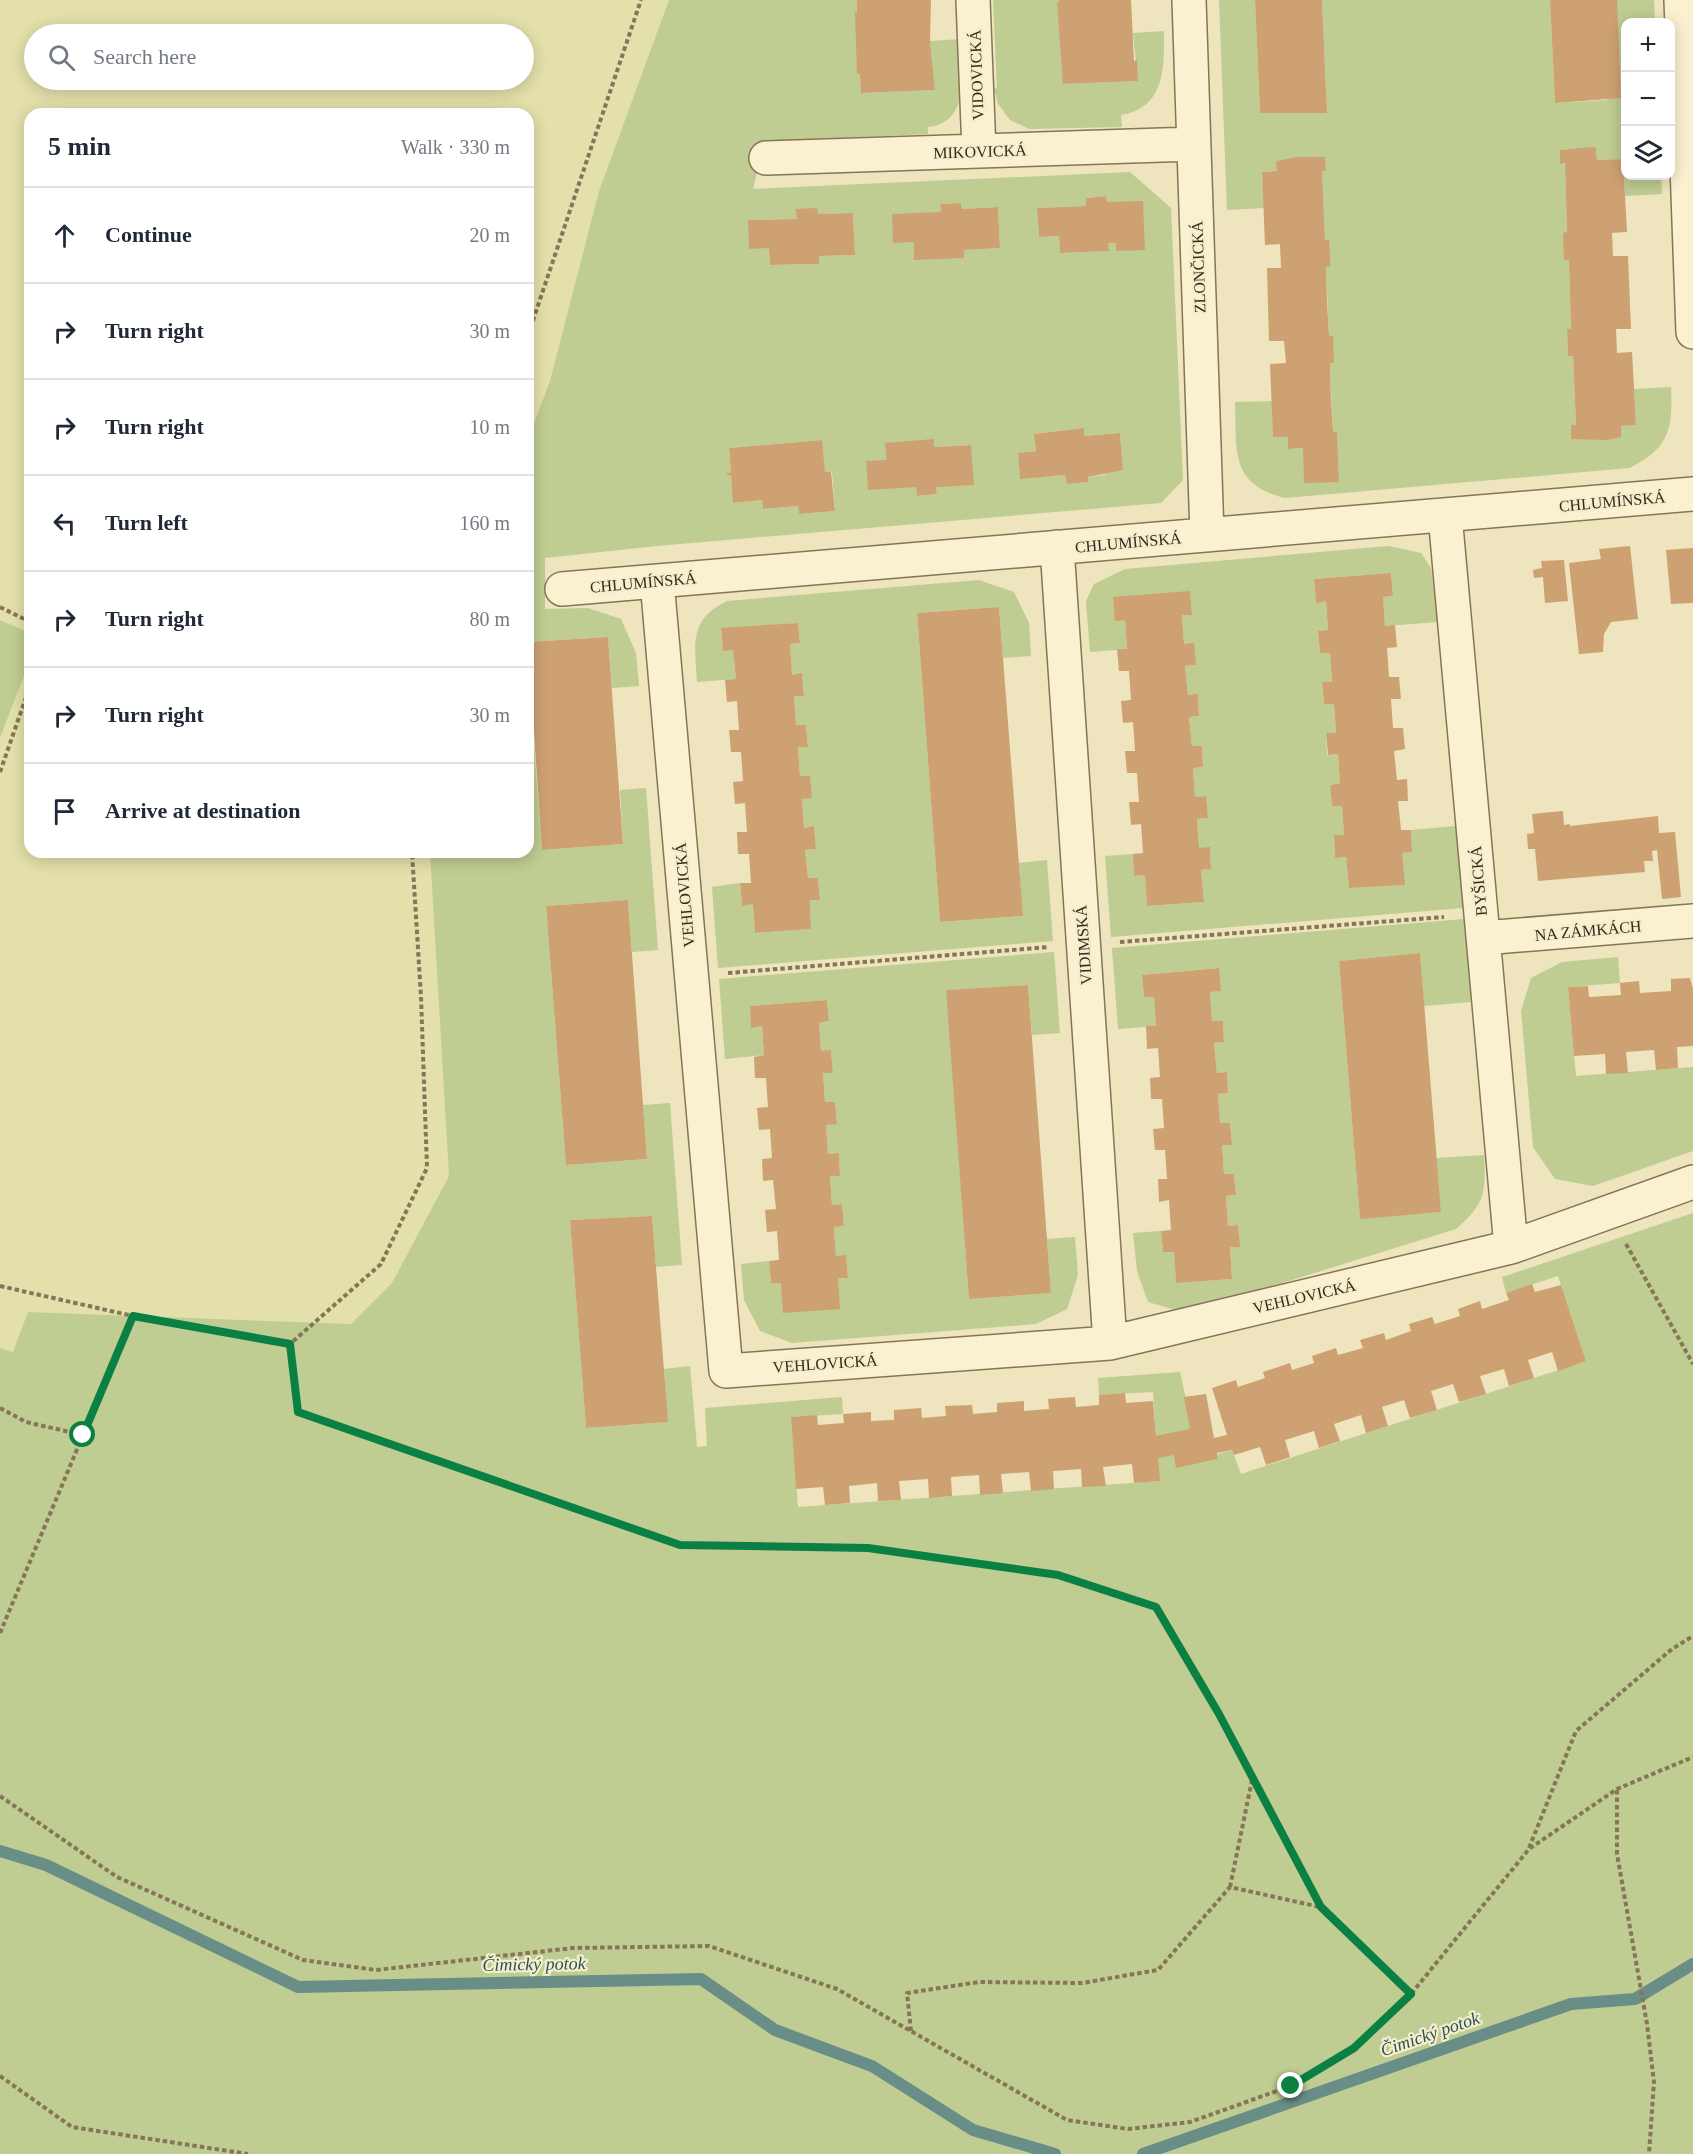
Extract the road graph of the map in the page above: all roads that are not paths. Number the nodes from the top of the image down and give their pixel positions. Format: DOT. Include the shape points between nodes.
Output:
graph roads {
  1 [pos="973,0"];
  2 [pos="1189,0"];
  3 [pos="1680,0"];
  4 [pos="1193,144"];
  5 [pos="979,151"];
  6 [pos="766,158"];
  7 [pos="1693,332"];
  8 [pos="1693,494"];
  9 [pos="1445,515"];
  10 [pos="1207,535"];
  11 [pos="1057,548"];
  12 [pos="657,581"];
  13 [pos="562,589"];
  14 [pos="1693,921"];
  15 [pos="1483,938"];
  16 [pos="1693,1182"];
  17 [pos="1511,1246"];
  18 [pos="1110,1343"];
  1 -- 5 [label="street, VIDOVICKÁ"];
  2 -- 4 [label="street, ZLONČICKÁ"];
  3 -- 7 [label="street"];
  4 -- 5 [label="street, MIKOVICKÁ"];
  4 -- 10 [label="street, ZLONČICKÁ"];
  5 -- 6 [label="street, MIKOVICKÁ"];
  8 -- 9 [label="street, CHLUMÍNSKÁ"];
  9 -- 10 [label="street, CHLUMÍNSKÁ"];
  9 -- 15 [label="street, BYŠICKÁ"];
  10 -- 11 [label="street, CHLUMÍNSKÁ"];
  11 -- 12 [label="street, CHLUMÍNSKÁ"];
  11 -- 18 [label="street, VIDIMSKÁ"];
  12 -- 13 [label="street, CHLUMÍNSKÁ"];
  12 -- 18 [label="street, VEHLOVICKÁ" via="726,1371"];
  14 -- 15 [label="street, NA ZÁMKÁCH"];
  15 -- 17 [label="street, BYŠICKÁ"];
  16 -- 17 [label="street, VEHLOVICKÁ"];
  17 -- 18 [label="street, VEHLOVICKÁ"];
}
